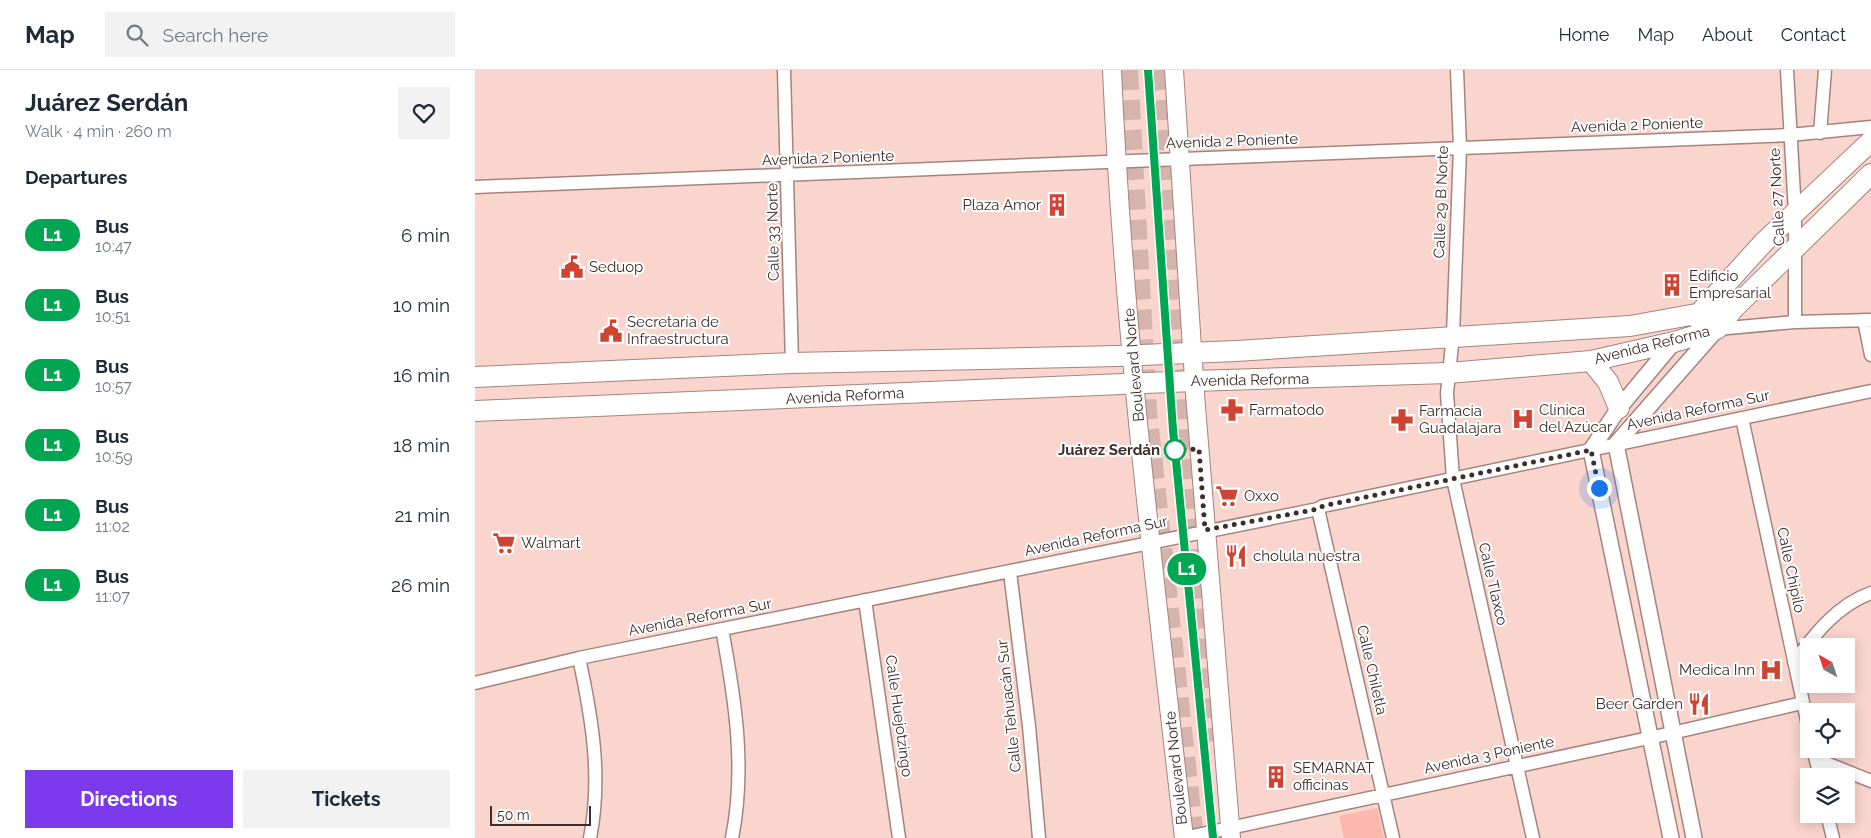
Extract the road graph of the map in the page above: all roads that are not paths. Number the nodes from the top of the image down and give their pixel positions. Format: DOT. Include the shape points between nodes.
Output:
graph roads {
  1 [pos="784,70"];
  2 [pos="1112,70"];
  3 [pos="1174,70"];
  4 [pos="1457,70"];
  5 [pos="1787,70"];
  6 [pos="1825,70"];
  7 [pos="1871,127"];
  8 [pos="1820,133"];
  9 [pos="1790,135"];
  10 [pos="1871,142"];
  11 [pos="1460,148"];
  12 [pos="1181,160"];
  13 [pos="1116,162"];
  14 [pos="1871,174"];
  15 [pos="788,177"];
  16 [pos="475,188"];
  17 [pos="1795,214"];
  18 [pos="1795,246"];
  19 [pos="1735,307"];
  20 [pos="1698,315"];
  21 [pos="1867,320"];
  22 [pos="1795,322"];
  23 [pos="1717,329"];
  24 [pos="1453,335"];
  25 [pos="1674,342"];
  26 [pos="1192,352"];
  27 [pos="1133,355"];
  28 [pos="1871,355"];
  29 [pos="1591,361"];
  30 [pos="792,363"];
  31 [pos="684,368"];
  32 [pos="1448,373"];
  33 [pos="475,377"];
  34 [pos="1194,381"];
  35 [pos="1135,384"];
  36 [pos="1871,391"];
  37 [pos="686,401"];
  38 [pos="1619,408"];
  39 [pos="475,412"];
  40 [pos="1742,418"];
  41 [pos="1616,444"];
  42 [pos="1591,450"];
  43 [pos="1453,479"];
  44 [pos="1318,509"];
  45 [pos="1205,530"];
  46 [pos="1150,541"];
  47 [pos="1010,572"];
  48 [pos="1871,593"];
  49 [pos="865,600"];
  50 [pos="723,629"];
  51 [pos="579,658"];
  52 [pos="1794,662"];
  53 [pos="475,683"];
  54 [pos="1800,703"];
  55 [pos="1802,703"];
  56 [pos="1672,733"];
  57 [pos="1651,738"];
  58 [pos="1823,758"];
  59 [pos="1517,765"];
  60 [pos="1871,781"];
  61 [pos="1384,794"];
  62 [pos="1829,823"];
  63 [pos="1230,833"];
  64 [pos="589,838"];
  65 [pos="732,838"];
  66 [pos="899,838"];
  67 [pos="1039,838"];
  68 [pos="1183,838"];
  69 [pos="1393,838"];
  70 [pos="1533,838"];
  71 [pos="1671,838"];
  72 [pos="1694,838"];
  73 [pos="1833,838"];
  1 -- 15 [label="street, Calle 33 Norte"];
  2 -- 13 [label="main road, Boulevard Norte"];
  3 -- 12 [label="main road"];
  4 -- 11 [label="street, Calle 29 B Norte"];
  5 -- 9 [label="street, Calle 27 Norte"];
  6 -- 8 [label="street"];
  7 -- 8 [label="street, Avenida 2 Poniente"];
  8 -- 9 [label="street, Avenida 2 Poniente"];
  9 -- 11 [label="street, Avenida 2 Poniente"];
  9 -- 17 [label="street, Calle 27 Norte"];
  10 -- 17 [label="main road"];
  11 -- 12 [label="street, Avenida 2 Poniente"];
  11 -- 24 [label="street, Calle 29 B Norte"];
  12 -- 13 [label="street, Avenida 2 Poniente"];
  12 -- 26 [label="main road"];
  13 -- 15 [label="street, Avenida 2 Poniente"];
  13 -- 27 [label="main road, Boulevard Norte"];
  14 -- 18 [label="main road"];
  15 -- 16 [label="street, Avenida 2 Poniente"];
  15 -- 30 [label="street, Calle 33 Norte"];
  17 -- 18 [label="street, Calle 27 Norte"];
  17 -- 20 [label="main road" via="1764,242"];
  18 -- 19 [label="main road"];
  18 -- 22 [label="street, Calle 27 Norte"];
  19 -- 20 [label="main road, Avenida Reforma"];
  19 -- 23 [label="main road"];
  20 -- 24 [label="main road, Avenida Reforma" via="1630,326"];
  20 -- 25 [label="main road"];
  21 -- 22 [label="street, Avenida Reforma"];
  21 -- 28 [label="street"];
  22 -- 23 [label="street, Avenida Reforma"];
  23 -- 25 [label="main road, Avenida Reforma"];
  23 -- 41 [label="street"];
  24 -- 26 [label="main road, Avenida Reforma"];
  24 -- 32 [label="street, Calle Tlaxco"];
  25 -- 29 [label="main road, Avenida Reforma"];
  25 -- 38 [label="street"];
  26 -- 27 [label="main road, Avenida Reforma"];
  26 -- 34 [label="main road"];
  27 -- 30 [label="main road, Avenida Reforma"];
  27 -- 35 [label="main road, Boulevard Norte"];
  29 -- 32 [label="main road, Avenida Reforma"];
  29 -- 38 [label="main road" via="1608,382"];
  30 -- 31 [label="main road, Avenida Reforma"];
  31 -- 33 [label="main road, Avenida Reforma"];
  31 -- 37 [label="main road"];
  32 -- 34 [label="main road, Avenida Reforma"];
  32 -- 43 [label="street, Calle Tlaxco"];
  34 -- 35 [label="main road, Avenida Reforma"];
  34 -- 45 [label="main road"];
  35 -- 37 [label="main road, Avenida Reforma"];
  35 -- 46 [label="main road, Boulevard Norte"];
  36 -- 40 [label="street, Avenida Reforma Sur"];
  37 -- 39 [label="main road, Avenida Reforma"];
  38 -- 42 [label="street"];
  40 -- 41 [label="street, Avenida Reforma Sur"];
  40 -- 52 [label="street, Calle Chipilo"];
  41 -- 42 [label="street, Avenida Reforma Sur"];
  41 -- 56 [label="street"];
  42 -- 43 [label="street, Avenida Reforma Sur"];
  42 -- 57 [label="street"];
  43 -- 44 [label="street, Avenida Reforma Sur"];
  43 -- 59 [label="street, Calle Tlaxco"];
  44 -- 45 [label="street, Avenida Reforma Sur"];
  44 -- 61 [label="street, Calle Chiletla"];
  45 -- 46 [label="street, Avenida Reforma Sur"];
  45 -- 63 [label="main road"];
  46 -- 47 [label="street, Avenida Reforma Sur"];
  46 -- 68 [label="main road, Boulevard Norte"];
  47 -- 49 [label="street, Avenida Reforma Sur"];
  47 -- 67 [label="street, Calle Tehuacán Sur"];
  48 -- 52 [label="street" via="1840,609"];
  49 -- 50 [label="street, Avenida Reforma Sur"];
  49 -- 66 [label="street, Calle Huejotzingo"];
  50 -- 51 [label="street, Avenida Reforma Sur"];
  50 -- 65 [label="street" via="735,697 739,746 739,806"];
  51 -- 53 [label="street, Avenida Reforma Sur"];
  51 -- 64 [label="street" via="597,767 594,817"];
  52 -- 55 [label="street, Calle Chipilo"];
  54 -- 56 [label="street, Avenida 3 Poniente"];
  56 -- 57 [label="street, Avenida 3 Poniente"];
  56 -- 72 [label="street"];
  57 -- 59 [label="street, Avenida 3 Poniente"];
  57 -- 71 [label="street"];
  58 -- 60 [label="street"];
  59 -- 61 [label="street, Avenida 3 Poniente"];
  59 -- 70 [label="street, Calle Tlaxco"];
  61 -- 63 [label="street, Avenida 3 Poniente"];
  61 -- 69 [label="street, Calle Chiletla"];
  62 -- 73 [label="street"];
  63 -- 68 [label="street, Avenida 3 Poniente"];
}
